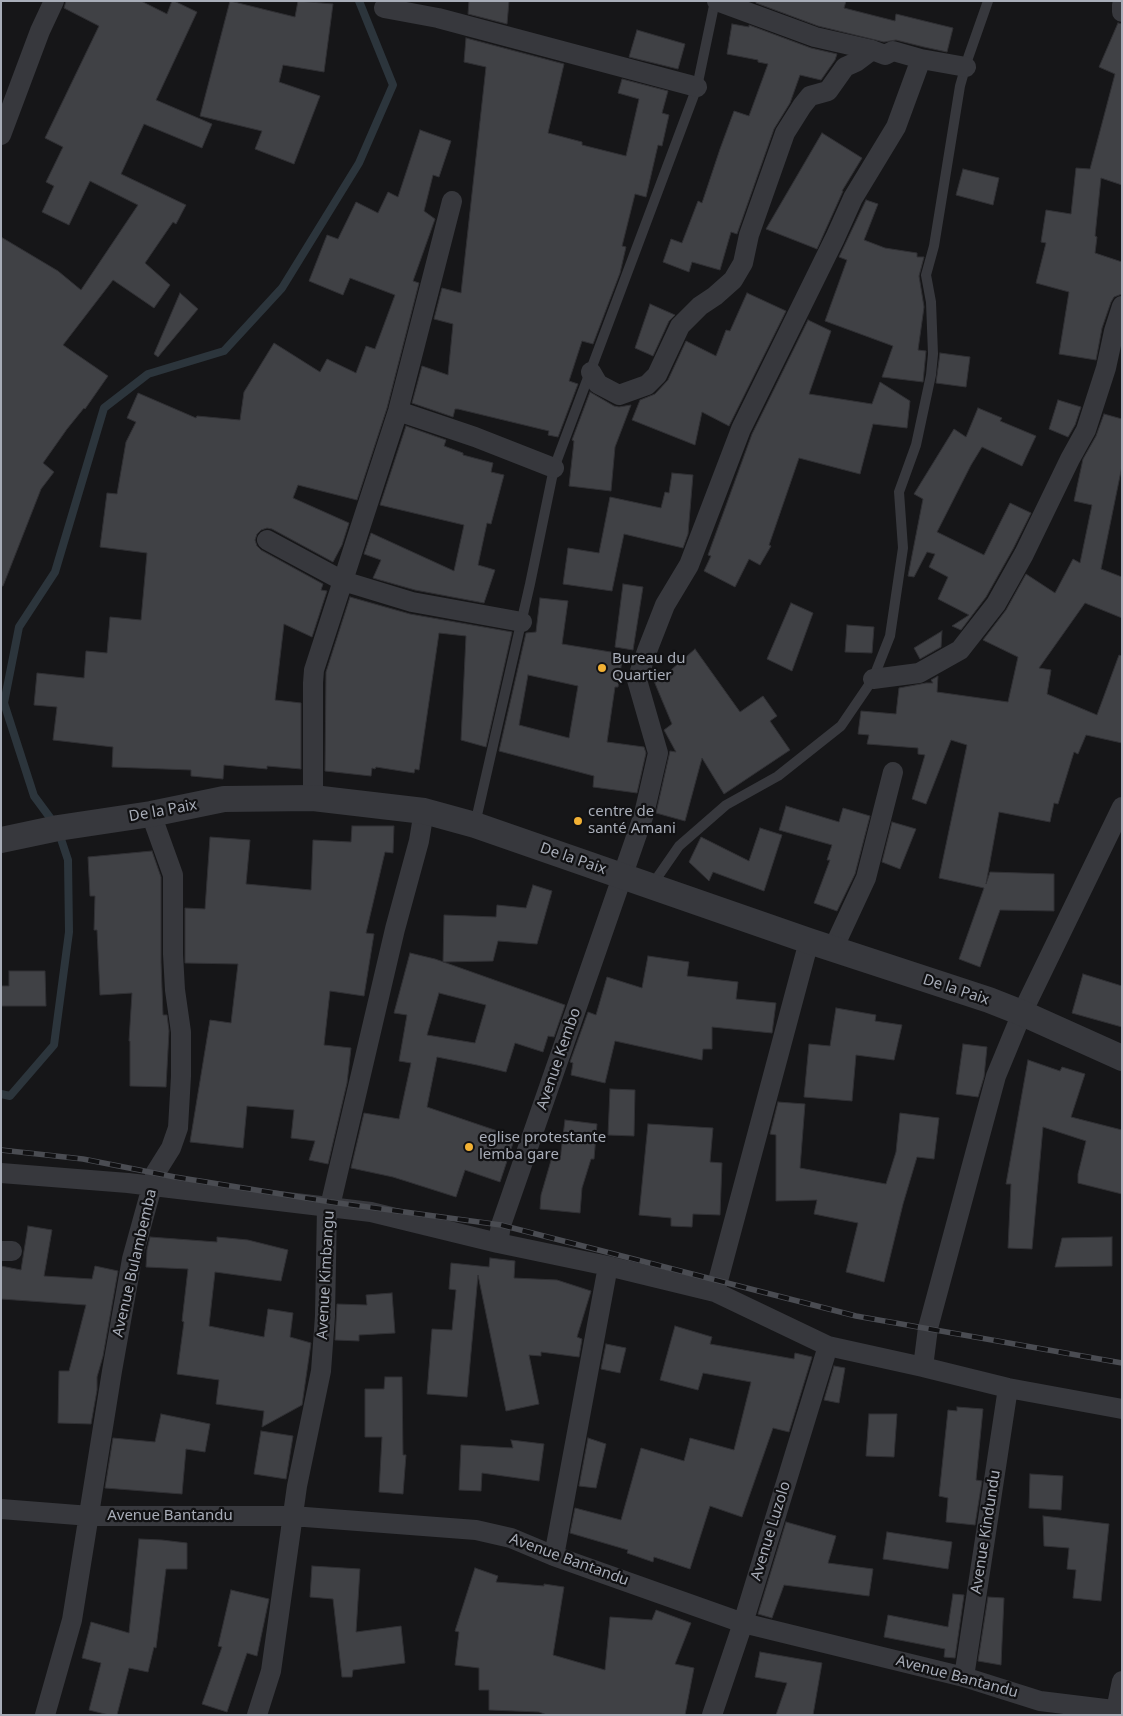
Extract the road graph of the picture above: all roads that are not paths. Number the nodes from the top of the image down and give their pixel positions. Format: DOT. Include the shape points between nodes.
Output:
graph roads {
  1 [pos="54,1"];
  2 [pos="716,1"];
  3 [pos="988,1"];
  4 [pos="1122,5"];
  5 [pos="384,8"];
  6 [pos="1122,12"];
  7 [pos="872,50"];
  8 [pos="921,59"];
  9 [pos="966,67"];
  10 [pos="697,87"];
  11 [pos="1,135"];
  12 [pos="452,200"];
  13 [pos="1122,306"];
  14 [pos="591,372"];
  15 [pos="398,411"];
  16 [pos="554,468"];
  17 [pos="267,540"];
  18 [pos="343,581"];
  19 [pos="522,622"];
  20 [pos="873,679"];
  21 [pos="893,772"];
  22 [pos="313,798"];
  23 [pos="1122,807"];
  24 [pos="424,811"];
  25 [pos="151,814"];
  26 [pos="475,825"];
  27 [pos="1,840"];
  28 [pos="623,877"];
  29 [pos="652,886"];
  30 [pos="809,941"];
  31 [pos="834,949"];
  32 [pos="1022,1013"];
  33 [pos="1122,1058"];
  34 [pos="1,1173"];
  35 [pos="152,1186"];
  36 [pos="327,1207"];
  37 [pos="498,1243"];
  38 [pos="608,1266"];
  39 [pos="715,1292"];
  40 [pos="828,1346"];
  41 [pos="924,1367"];
  42 [pos="1008,1388"];
  43 [pos="1122,1410"];
  44 [pos="1,1509"];
  45 [pos="90,1516"];
  46 [pos="292,1516"];
  47 [pos="554,1556"];
  48 [pos="743,1623"];
  49 [pos="964,1676"];
  50 [pos="1122,1681"];
  51 [pos="1037,1708"];
  52 [pos="1119,1710"];
  53 [pos="45,1715"];
  54 [pos="257,1715"];
  55 [pos="712,1715"];
  1 -- 11 [label="street"];
  2 -- 7 [label="street" via="806,34"];
  2 -- 10 [label="lane"];
  3 -- 9 [label="lane"];
  4 -- 6 [label="street"];
  5 -- 10 [label="street" via="438,18"];
  7 -- 8 [label="street" via="886,55 892,50"];
  7 -- 14 [label="street" via="845,67 828,91 810,96 802,106 785,133 749,235 743,263 733,280 680,326 657,375 647,385 618,395 598,384"];
  8 -- 9 [label="street"];
  8 -- 28 [label="street, Avenue Kembo" via="896,127 853,198 741,429 689,565 664,605 647,651 637,680 658,753 644,814"];
  9 -- 20 [label="lane" via="926,275 934,354 931,375 916,445 899,492 902,557 890,636"];
  10 -- 14 [label="lane"];
  12 -- 15 [label="street"];
  13 -- 20 [label="street" via="1086,430 996,604 960,650 919,674"];
  14 -- 16 [label="lane"];
  15 -- 16 [label="street"];
  15 -- 18 [label="street"];
  16 -- 19 [label="lane"];
  17 -- 18 [label="street"];
  18 -- 19 [label="street" via="412,602"];
  18 -- 22 [label="street" via="314,670"];
  19 -- 26 [label="lane"];
  20 -- 29 [label="lane" via="841,726 778,776 726,806 679,846"];
  21 -- 31 [label="street" via="866,878"];
  22 -- 24 [label="street, De la Paix"];
  22 -- 25 [label="street, De la Paix" via="224,799"];
  23 -- 32 [label="street"];
  24 -- 26 [label="street, De la Paix"];
  24 -- 36 [label="street, Avenue Kimbangu" via="331,1202"];
  25 -- 27 [label="street, De la Paix"];
  25 -- 35 [label="street, Avenue Bulambemba" via="173,875 173,954 181,1032 178,1128 172,1148 156,1172"];
  26 -- 28 [label="street, De la Paix"];
  28 -- 29 [label="street, De la Paix"];
  28 -- 37 [label="street, Avenue Kembo" via="501,1225"];
  29 -- 30 [label="street, De la Paix"];
  30 -- 31 [label="street, De la Paix"];
  30 -- 39 [label="street"];
  31 -- 32 [label="street, De la Paix"];
  32 -- 33 [label="street, De la Paix"];
  32 -- 41 [label="street" via="996,1076 928,1328"];
  34 -- 35 [label="street"];
  35 -- 36 [label="street"];
  35 -- 45 [label="street, Avenue Bulambemba" via="132,1259"];
  36 -- 37 [label="street" via="371,1212"];
  36 -- 46 [label="street, Avenue Kimbangu" via="321,1371"];
  37 -- 38 [label="street"];
  38 -- 39 [label="street"];
  38 -- 47 [label="street"];
  39 -- 40 [label="street"];
  40 -- 41 [label="street"];
  40 -- 48 [label="street, Avenue Luzolo"];
  41 -- 42 [label="street"];
  42 -- 43 [label="street"];
  42 -- 49 [label="street, Avenue Kindundu"];
  44 -- 45 [label="street, Avenue Bantandu"];
  45 -- 46 [label="street, Avenue Bantandu"];
  45 -- 53 [label="street, Avenue Bulambemba" via="72,1620"];
  46 -- 47 [label="street, Avenue Bantandu" via="476,1530 511,1538"];
  46 -- 54 [label="street, Avenue Kimbangu" via="271,1671"];
  47 -- 48 [label="street, Avenue Bantandu"];
  48 -- 49 [label="street, Avenue Bantandu"];
  48 -- 55 [label="street, Avenue Luzolo"];
  49 -- 51 [label="street, Avenue Bantandu"];
  50 -- 52 [label="street"];
  51 -- 52 [label="street, Avenue Bantandu"];
}
